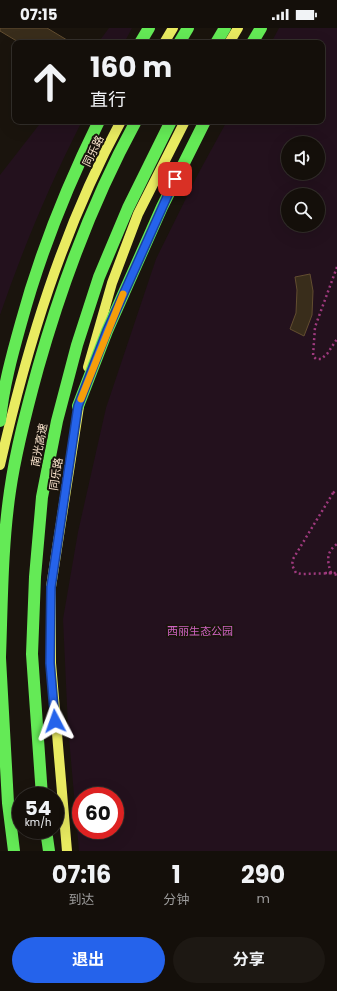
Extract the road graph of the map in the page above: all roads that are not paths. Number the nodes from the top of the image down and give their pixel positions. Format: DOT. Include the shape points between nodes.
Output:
graph roads {
  1 [pos="149,28"];
  2 [pos="173,28"];
  3 [pos="188,28"];
  4 [pos="225,28"];
  5 [pos="238,28"];
  6 [pos="261,28"];
  7 [pos="142,40"];
  8 [pos="166,40"];
  9 [pos="181,40"];
  10 [pos="218,40"];
  11 [pos="232,40"];
  12 [pos="254,40"];
  13 [pos="98,124"];
  14 [pos="120,124"];
  15 [pos="135,124"];
  16 [pos="170,124"];
  17 [pos="183,124"];
  18 [pos="204,124"];
  19 [pos="78,406"];
  20 [pos="0,416"];
  21 [pos="0,465"];
  22 [pos="0,658"];
  23 [pos="41,787"];
  24 [pos="47,839"];
  25 [pos="14,851"];
  26 [pos="49,851"];
  27 [pos="67,851"];
  1 -- 7 [label="highway"];
  2 -- 8 [label="main road"];
  3 -- 9 [label="highway"];
  4 -- 10 [label="highway"];
  5 -- 11 [label="main road"];
  6 -- 12 [label="highway"];
  13 -- 20 [label="highway" via="61,203 34,274 12,353"];
  14 -- 21 [label="main road, 同乐路" via="58,261 13,409"];
  15 -- 22 [label="highway, 南光高速" via="99,198 70,269 47,336 25,415 10,491 3,572"];
  16 -- 23 [label="highway, 南光高速" via="128,208 99,277 57,421 42,497 34,577 32,654"];
  17 -- 19 [label="main road, 同乐路" via="138,214 112,283"];
  18 -- 19 [label="highway" via="162,207 107,331"];
  19 -- 27 [label="main road, 同乐路" via="51,587 50,663"];
  22 -- 25 [label="highway, 南光高速" via="8,803"];
  24 -- 26 [label="highway"];
}
